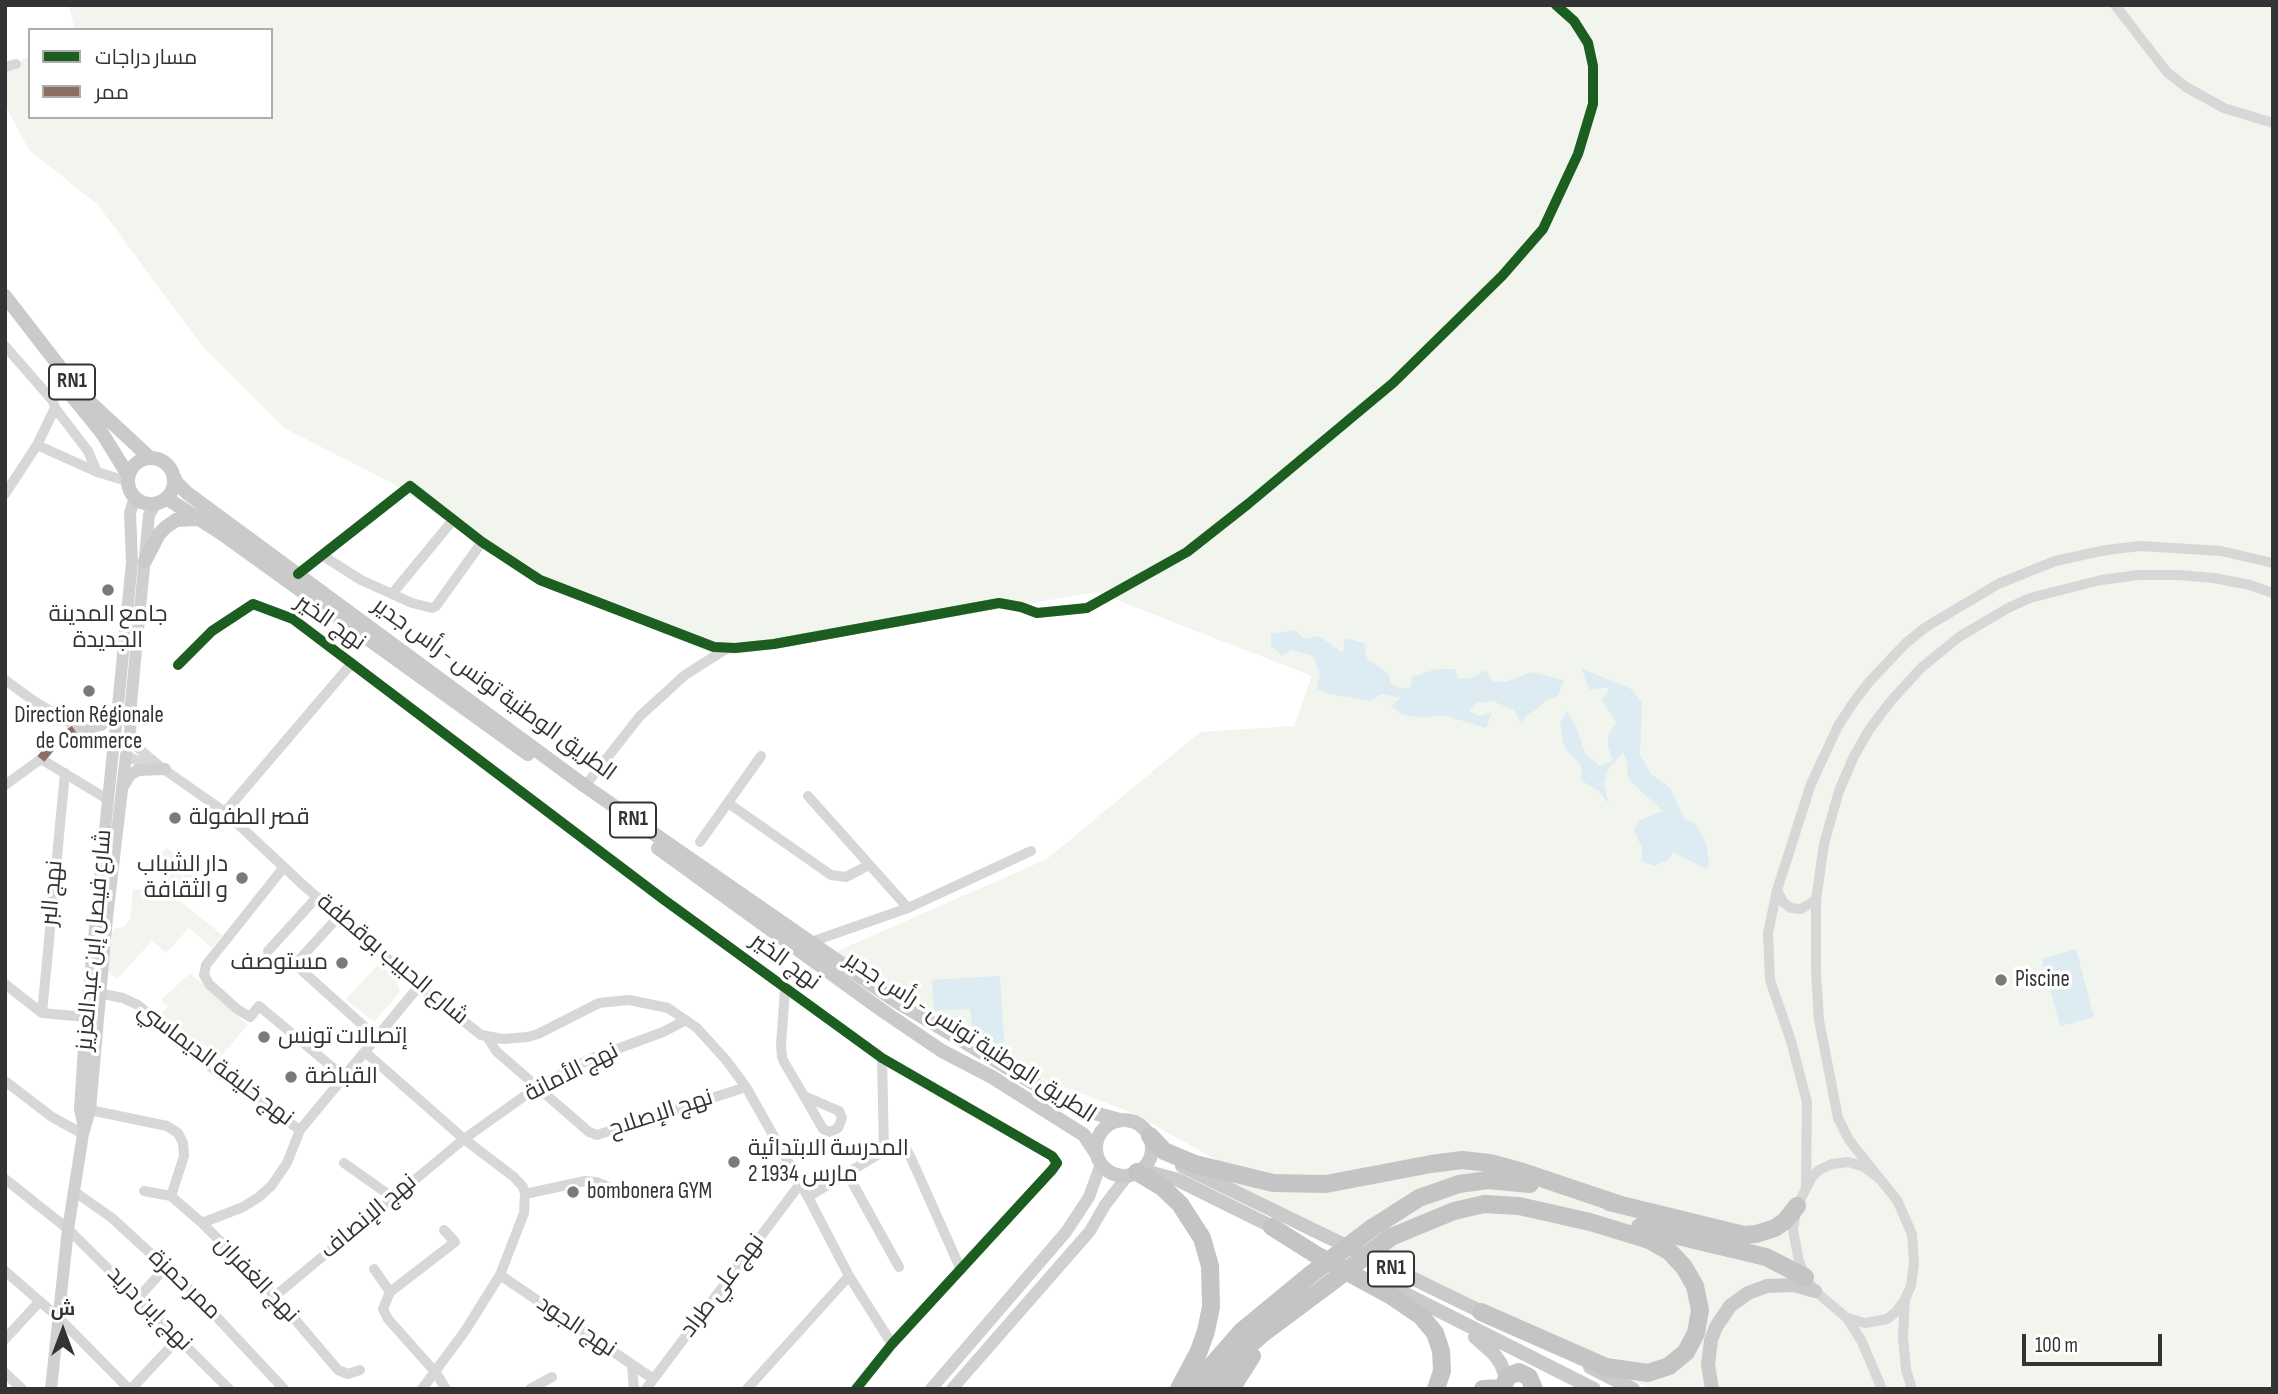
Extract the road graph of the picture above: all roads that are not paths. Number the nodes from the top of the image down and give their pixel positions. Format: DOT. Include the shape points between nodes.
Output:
graph roads {
  1 [pos="1556,5"];
  2 [pos="2115,5"];
  3 [pos="16,64"];
  4 [pos="5,67"];
  5 [pos="2273,123"];
  6 [pos="5,296"];
  7 [pos="5,312"];
  8 [pos="5,346"];
  9 [pos="55,408"];
  10 [pos="37,445"];
  11 [pos="149,457"];
  12 [pos="97,472"];
  13 [pos="174,477"];
  14 [pos="128,478"];
  15 [pos="5,494"];
  16 [pos="135,497"];
  17 [pos="161,501"];
  18 [pos="201,520"];
  19 [pos="453,520"];
  20 [pos="482,542"];
  21 [pos="323,556"];
  22 [pos="145,561"];
  23 [pos="2273,563"];
  24 [pos="298,574"];
  25 [pos="2273,593"];
  26 [pos="392,594"];
  27 [pos="726,649"];
  28 [pos="352,663"];
  29 [pos="178,665"];
  30 [pos="5,680"];
  31 [pos="116,711"];
  32 [pos="80,730"];
  33 [pos="113,743"];
  34 [pos="129,747"];
  35 [pos="761,756"];
  36 [pos="41,759"];
  37 [pos="163,769"];
  38 [pos="65,773"];
  39 [pos="5,785"];
  40 [pos="585,786"];
  41 [pos="123,789"];
  42 [pos="808,796"];
  43 [pos="107,799"];
  44 [pos="728,803"];
  45 [pos="225,812"];
  46 [pos="700,842"];
  47 [pos="1031,851"];
  48 [pos="869,865"];
  49 [pos="284,867"];
  50 [pos="1777,890"];
  51 [pos="317,897"];
  52 [pos="1816,900"];
  53 [pos="908,908"];
  54 [pos="340,915"];
  55 [pos="811,942"];
  56 [pos="268,951"];
  57 [pos="5,984"];
  58 [pos="419,986"];
  59 [pos="785,989"];
  60 [pos="94,992"];
  61 [pos="42,1013"];
  62 [pos="86,1017"];
  63 [pos="687,1020"];
  64 [pos="377,1038"];
  65 [pos="488,1038"];
  66 [pos="365,1052"];
  67 [pos="882,1058"];
  68 [pos="344,1077"];
  69 [pos="5,1080"];
  70 [pos="537,1087"];
  71 [pos="746,1087"];
  72 [pos="804,1096"];
  73 [pos="85,1109"];
  74 [pos="1119,1120"];
  75 [pos="300,1129"];
  76 [pos="84,1131"];
  77 [pos="464,1139"];
  78 [pos="1151,1141"];
  79 [pos="884,1151"];
  80 [pos="1099,1160"];
  81 [pos="344,1163"];
  82 [pos="1136,1172"];
  83 [pos="848,1175"];
  84 [pos="5,1179"];
  85 [pos="1880,1179"];
  86 [pos="800,1184"];
  87 [pos="1807,1186"];
  88 [pos="611,1188"];
  89 [pos="145,1191"];
  90 [pos="75,1192"];
  91 [pos="525,1194"];
  92 [pos="171,1196"];
  93 [pos="392,1197"];
  94 [pos="808,1197"];
  95 [pos="1618,1204"];
  96 [pos="1797,1206"];
  97 [pos="202,1223"];
  98 [pos="1272,1227"];
  99 [pos="68,1230"];
  100 [pos="444,1230"];
  101 [pos="1391,1237"];
  102 [pos="166,1267"];
  103 [pos="899,1267"];
  104 [pos="374,1269"];
  105 [pos="961,1270"];
  106 [pos="5,1271"];
  107 [pos="500,1275"];
  108 [pos="849,1276"];
  109 [pos="1810,1284"];
  110 [pos="390,1292"];
  111 [pos="275,1296"];
  112 [pos="138,1298"];
  113 [pos="1905,1299"];
  114 [pos="40,1301"];
  115 [pos="1297,1307"];
  116 [pos="1481,1312"];
  117 [pos="59,1318"];
  118 [pos="1847,1318"];
  119 [pos="1462,1324"];
  120 [pos="179,1338"];
  121 [pos="5,1339"];
  122 [pos="892,1344"];
  123 [pos="632,1365"];
  124 [pos="360,1370"];
  125 [pos="5,1373"];
  126 [pos="436,1373"];
  127 [pos="552,1377"];
  128 [pos="652,1378"];
  129 [pos="1503,1385"];
  130 [pos="22,1389"];
  131 [pos="51,1389"];
  132 [pos="130,1389"];
  133 [pos="229,1389"];
  134 [pos="284,1389"];
  135 [pos="422,1389"];
  136 [pos="446,1389"];
  137 [pos="530,1389"];
  138 [pos="634,1389"];
  139 [pos="646,1389"];
  140 [pos="747,1389"];
  141 [pos="856,1389"];
  142 [pos="931,1389"];
  143 [pos="952,1389"];
  144 [pos="1179,1389"];
  145 [pos="1191,1389"];
  146 [pos="1211,1389"];
  147 [pos="1231,1389"];
  148 [pos="1436,1389"];
  149 [pos="1483,1389"];
  150 [pos="1534,1389"];
  151 [pos="1594,1389"];
  152 [pos="1633,1389"];
  153 [pos="1712,1389"];
  154 [pos="1882,1389"];
  155 [pos="1912,1389"];
  1 -- 27 [label="street" via="1588,43 1594,104 1578,154 1543,229 1393,383 1187,552 1087,608 1037,613 999,603"];
  2 -- 5 [label="street" via="2167,72 2186,88 2224,108"];
  3 -- 4 [label="street"];
  6 -- 11 [label="main road, RN1" via="80,393"];
  7 -- 14 [label="main road, RN1" via="102,433"];
  8 -- 9 [label="street"];
  9 -- 10 [label="street"];
  9 -- 12 [label="street" via="88,451"];
  10 -- 12 [label="street"];
  10 -- 15 [label="street"];
  11 -- 13 [label="main road, RN1" via="168,464"];
  11 -- 14 [label="main road" via="136,463"];
  12 -- 14 [label="street"];
  13 -- 17 [label="main road" via="174,485"];
  13 -- 24 [label="main road, الطريق الوطنية تونس - رأس جدير / RN1" via="187,493"];
  14 -- 16 [label="main road, RN1"];
  16 -- 17 [label="main road, RN1" via="148,504"];
  16 -- 31 [label="main road, شارع فيصل إبن عبدالعزيز" via="130,513 132,562"];
  17 -- 18 [label="main road, الطريق الوطنية تونس - رأس جدير / RN1"];
  17 -- 22 [label="main road, شارع فيصل إبن عبدالعزيز" via="149,515"];
  18 -- 22 [label="main road" via="176,520 166,527"];
  18 -- 80 [label="main road, الطريق الوطنية تونس - رأس جدير / RN1" via="883,1011 1084,1135"];
  19 -- 20 [label="street"];
  19 -- 21 [label="street" via="410,486"];
  19 -- 26 [label="street"];
  20 -- 26 [label="street" via="434,608"];
  20 -- 27 [label="street" via="540,580"];
  21 -- 24 [label="street"];
  21 -- 26 [label="street"];
  22 -- 34 [label="main road, شارع فيصل إبن عبدالعزيز"];
  23 -- 50 [label="street" via="2189,548 2106,550 2022,573 1926,627 1869,682 1838,726 1811,784"];
  24 -- 40 [label="main road, الطريق الوطنية تونس - رأس جدير / RN1"];
  25 -- 52 [label="street" via="2226,580 2178,575 2101,579 2030,598 1959,637 1890,702 1854,756 1824,844"];
  27 -- 40 [label="street" via="685,675 640,716"];
  28 -- 29 [label="street, نهج الخير" via="299,622 253,604 212,631"];
  28 -- 45 [label="street"];
  28 -- 59 [label="street, نهج الخير"];
  30 -- 32 [label="street"];
  31 -- 32 [label="main road" via="101,725"];
  31 -- 33 [label="main road, شارع فيصل إبن عبدالعزيز"];
  32 -- 33 [label="street"];
  32 -- 36 [label="street" via="58,740"];
  33 -- 34 [label="main road" via="118,755"];
  33 -- 34 [label="main road" via="121,734"];
  33 -- 43 [label="main road, شارع فيصل إبن عبدالعزيز"];
  34 -- 37 [label="street, شارع الحبيب بوقطفة"];
  34 -- 41 [label="main road, شارع فيصل إبن عبدالعزيز"];
  35 -- 44 [label="street"];
  36 -- 38 [label="street"];
  36 -- 39 [label="street"];
  37 -- 41 [label="main road" via="138,770"];
  37 -- 45 [label="street, شارع الحبيب بوقطفة"];
  38 -- 43 [label="street"];
  38 -- 61 [label="street, نهج البر"];
  40 -- 55 [label="main road, الطريق الوطنية تونس - رأس جدير / RN1"];
  41 -- 60 [label="main road, شارع فيصل إبن عبدالعزيز"];
  42 -- 48 [label="street"];
  43 -- 60 [label="main road, شارع فيصل إبن عبدالعزيز"];
  44 -- 46 [label="street"];
  44 -- 48 [label="street" via="831,875 846,877"];
  45 -- 49 [label="street, شارع الحبيب بوقطفة"];
  47 -- 53 [label="street"];
  48 -- 53 [label="street"];
  49 -- 51 [label="street, شارع الحبيب بوقطفة"];
  49 -- 68 [label="street" via="205,965 204,975 237,1009 250,1017 259,1006"];
  50 -- 52 [label="street" via="1791,908 1801,909"];
  50 -- 87 [label="street" via="1768,933 1768,966 1807,1102"];
  51 -- 54 [label="street, شارع الحبيب بوقطفة"];
  51 -- 56 [label="street"];
  52 -- 85 [label="street" via="1819,1020 1833,1098 1842,1130"];
  53 -- 55 [label="street"];
  54 -- 58 [label="street, شارع الحبيب بوقطفة"];
  54 -- 64 [label="street" via="298,961 298,967"];
  55 -- 74 [label="main road, الطريق الوطنية تونس - رأس جدير / RN1" via="894,1000 1053,1095 1076,1108"];
  57 -- 61 [label="street"];
  58 -- 64 [label="street"];
  58 -- 65 [label="street, شارع الحبيب بوقطفة"];
  59 -- 67 [label="street, نهج الخير"];
  59 -- 72 [label="street" via="781,1053"];
  60 -- 62 [label="main road, شارع فيصل إبن عبدالعزيز"];
  60 -- 73 [label="main road, شارع فيصل إبن عبدالعزيز"];
  60 -- 75 [label="street, نهج خليفة الديماسي" via="138,1005 217,1072"];
  61 -- 62 [label="street"];
  62 -- 73 [label="main road, شارع فيصل إبن عبدالعزيز"];
  63 -- 65 [label="street, شارع الحبيب بوقطفة" via="658,1004 611,1001 538,1034"];
  63 -- 70 [label="street, نهج الأمانة" via="590,1059"];
  63 -- 71 [label="street, شارع الحبيب بوقطفة" via="716,1047"];
  64 -- 66 [label="street"];
  65 -- 70 [label="street, نهج الإصلاح" via="496,1051"];
  66 -- 68 [label="street"];
  66 -- 77 [label="street"];
  67 -- 79 [label="street"];
  67 -- 105 [label="street, نهج الخير" via="1056,1160 1052,1170"];
  68 -- 75 [label="street"];
  69 -- 76 [label="street" via="52,1117"];
  70 -- 71 [label="street, نهج الإصلاح" via="597,1135"];
  70 -- 77 [label="street, نهج الأمانة"];
  71 -- 86 [label="street, شارع الحبيب بوقطفة"];
  73 -- 76 [label="main road, شارع فيصل إبن عبدالعزيز"];
  73 -- 92 [label="street" via="167,1126 178,1133 184,1156"];
  74 -- 78 [label="main road, RN1" via="1138,1123"];
  74 -- 80 [label="main road" via="1107,1125 1099,1136"];
  75 -- 97 [label="street" via="287,1163 267,1190 243,1207"];
  76 -- 90 [label="main road, شارع فيصل إبن عبدالعزيز"];
  77 -- 91 [label="street" via="514,1177"];
  77 -- 93 [label="street, نهج الإنصاف"];
  78 -- 82 [label="main road" via="1150,1159"];
  78 -- 95 [label="highway" via="1195,1164 1273,1183 1326,1184 1462,1160 1523,1172"];
  78 -- 116 [label="main road, RN1" via="1162,1156"];
  79 -- 83 [label="street"];
  79 -- 105 [label="street" via="900,1147 911,1158"];
  80 -- 82 [label="main road, RN1" via="1116,1174"];
  80 -- 142 [label="main road" via="1089,1197 1066,1231"];
  81 -- 93 [label="street"];
  82 -- 98 [label="main road, RN1" via="1178,1180"];
  82 -- 143 [label="main road"];
  82 -- 144 [label="highway" via="1168,1191 1186,1212 1202,1238 1210,1266 1211,1307 1206,1331"];
  83 -- 94 [label="street"];
  83 -- 103 [label="street"];
  84 -- 99 [label="street, نهج إبن دريد"];
  85 -- 87 [label="street" via="1849,1162 1819,1170"];
  85 -- 113 [label="street" via="1897,1200 1912,1234 1914,1263"];
  86 -- 94 [label="street, شارع الحبيب بوقطفة"];
  86 -- 128 [label="street, نهج علي طراد"];
  87 -- 96 [label="street"];
  88 -- 91 [label="street" via="585,1181"];
  89 -- 92 [label="street"];
  90 -- 99 [label="main road, شارع فيصل إبن عبدالعزيز"];
  90 -- 102 [label="street, ممر حمزة"];
  91 -- 107 [label="street" via="524,1213"];
  92 -- 97 [label="street, نهج الغفران"];
  93 -- 111 [label="street, نهج الإنصاف"];
  94 -- 108 [label="street, شارع الحبيب بوقطفة"];
  95 -- 96 [label="highway" via="1744,1235 1775,1228"];
  95 -- 145 [label="highway, bridge" via="1536,1184 1481,1180 1432,1193 1371,1228 1310,1275 1242,1331"];
  96 -- 109 [label="street" via="1793,1230"];
  97 -- 111 [label="street, نهج الغفران"];
  98 -- 119 [label="main road, RN1"];
  98 -- 148 [label="highway" via="1421,1316 1435,1333 1441,1351 1442,1371"];
  99 -- 112 [label="street, نهج إبن دريد"];
  99 -- 117 [label="main road, شارع فيصل إبن عبدالعزيز"];
  100 -- 110 [label="street" via="455,1242"];
  101 -- 109 [label="highway" via="1442,1206 1482,1197 1509,1197 1766,1256"];
  101 -- 115 [label="highway, bridge"];
  101 -- 116 [label="highway" via="1484,1204 1519,1206 1590,1222 1649,1240 1670,1252 1695,1286 1700,1310 1686,1352 1669,1366 1648,1373 1606,1367"];
  102 -- 112 [label="street"];
  102 -- 134 [label="street, ممر حمزة"];
  104 -- 110 [label="street"];
  105 -- 122 [label="street, نهج الخير"];
  106 -- 114 [label="street"];
  107 -- 123 [label="street, نهج الجود"];
  107 -- 126 [label="street"];
  108 -- 122 [label="street, شارع الحبيب بوقطفة"];
  108 -- 140 [label="street"];
  109 -- 118 [label="street"];
  109 -- 153 [label="main road" via="1767,1286 1730,1306 1711,1340 1708,1365"];
  110 -- 126 [label="street" via="383,1307 385,1314"];
  111 -- 124 [label="street, نهج الغفران" via="338,1370 348,1374"];
  112 -- 120 [label="street, نهج إبن دريد"];
  113 -- 118 [label="street" via="1887,1319 1865,1323"];
  113 -- 155 [label="street" via="1903,1337"];
  114 -- 117 [label="street"];
  114 -- 121 [label="street"];
  115 -- 146 [label="highway" via="1244,1350"];
  115 -- 147 [label="highway" via="1245,1363"];
  116 -- 152 [label="main road, RN1"];
  117 -- 131 [label="main road, شارع فيصل إبن عبدالعزيز"];
  117 -- 132 [label="street"];
  118 -- 154 [label="street"];
  119 -- 129 [label="main road" via="1501,1364"];
  119 -- 151 [label="main road, RN1"];
  120 -- 132 [label="street"];
  120 -- 133 [label="street, نهج إبن دريد"];
  122 -- 141 [label="street, نهج الخير"];
  123 -- 128 [label="street"];
  123 -- 138 [label="street, نهج الجود"];
  125 -- 130 [label="street"];
  126 -- 135 [label="street"];
  126 -- 136 [label="street"];
  127 -- 137 [label="street"];
  128 -- 139 [label="street, نهج علي طراد"];
  129 -- 149 [label="highway"];
  129 -- 150 [label="highway" via="1513,1373 1524,1374"];
}
